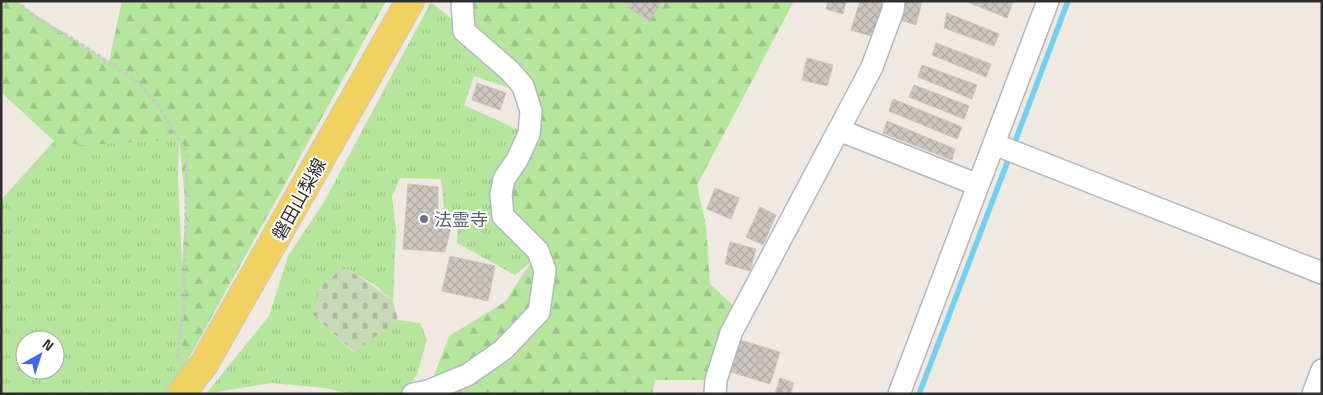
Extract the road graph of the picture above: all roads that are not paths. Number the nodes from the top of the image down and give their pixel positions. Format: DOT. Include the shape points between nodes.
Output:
graph roads {
  1 [pos="410,1"];
  2 [pos="462,1"];
  3 [pos="894,1"];
  4 [pos="1048,1"];
  5 [pos="839,130"];
  6 [pos="994,144"];
  7 [pos="978,185"];
  8 [pos="1322,273"];
  9 [pos="1322,370"];
  10 [pos="179,381"];
  11 [pos="414,394"];
  12 [pos="715,394"];
  13 [pos="899,394"];
  14 [pos="1312,394"];
  1 -- 10 [label="main road, 磐田山梨線" via="204,364"];
  2 -- 11 [label="street" via="464,31 523,86 530,111 529,134 504,179 501,194 503,216 538,251 545,270 539,312 503,350 467,375"];
  3 -- 5 [label="street" via="872,67"];
  4 -- 6 [label="street"];
  5 -- 7 [label="street"];
  5 -- 12 [label="street" via="731,333 716,380"];
  6 -- 7 [label="street"];
  6 -- 8 [label="street"];
  7 -- 13 [label="street"];
  9 -- 14 [label="street"];
}
